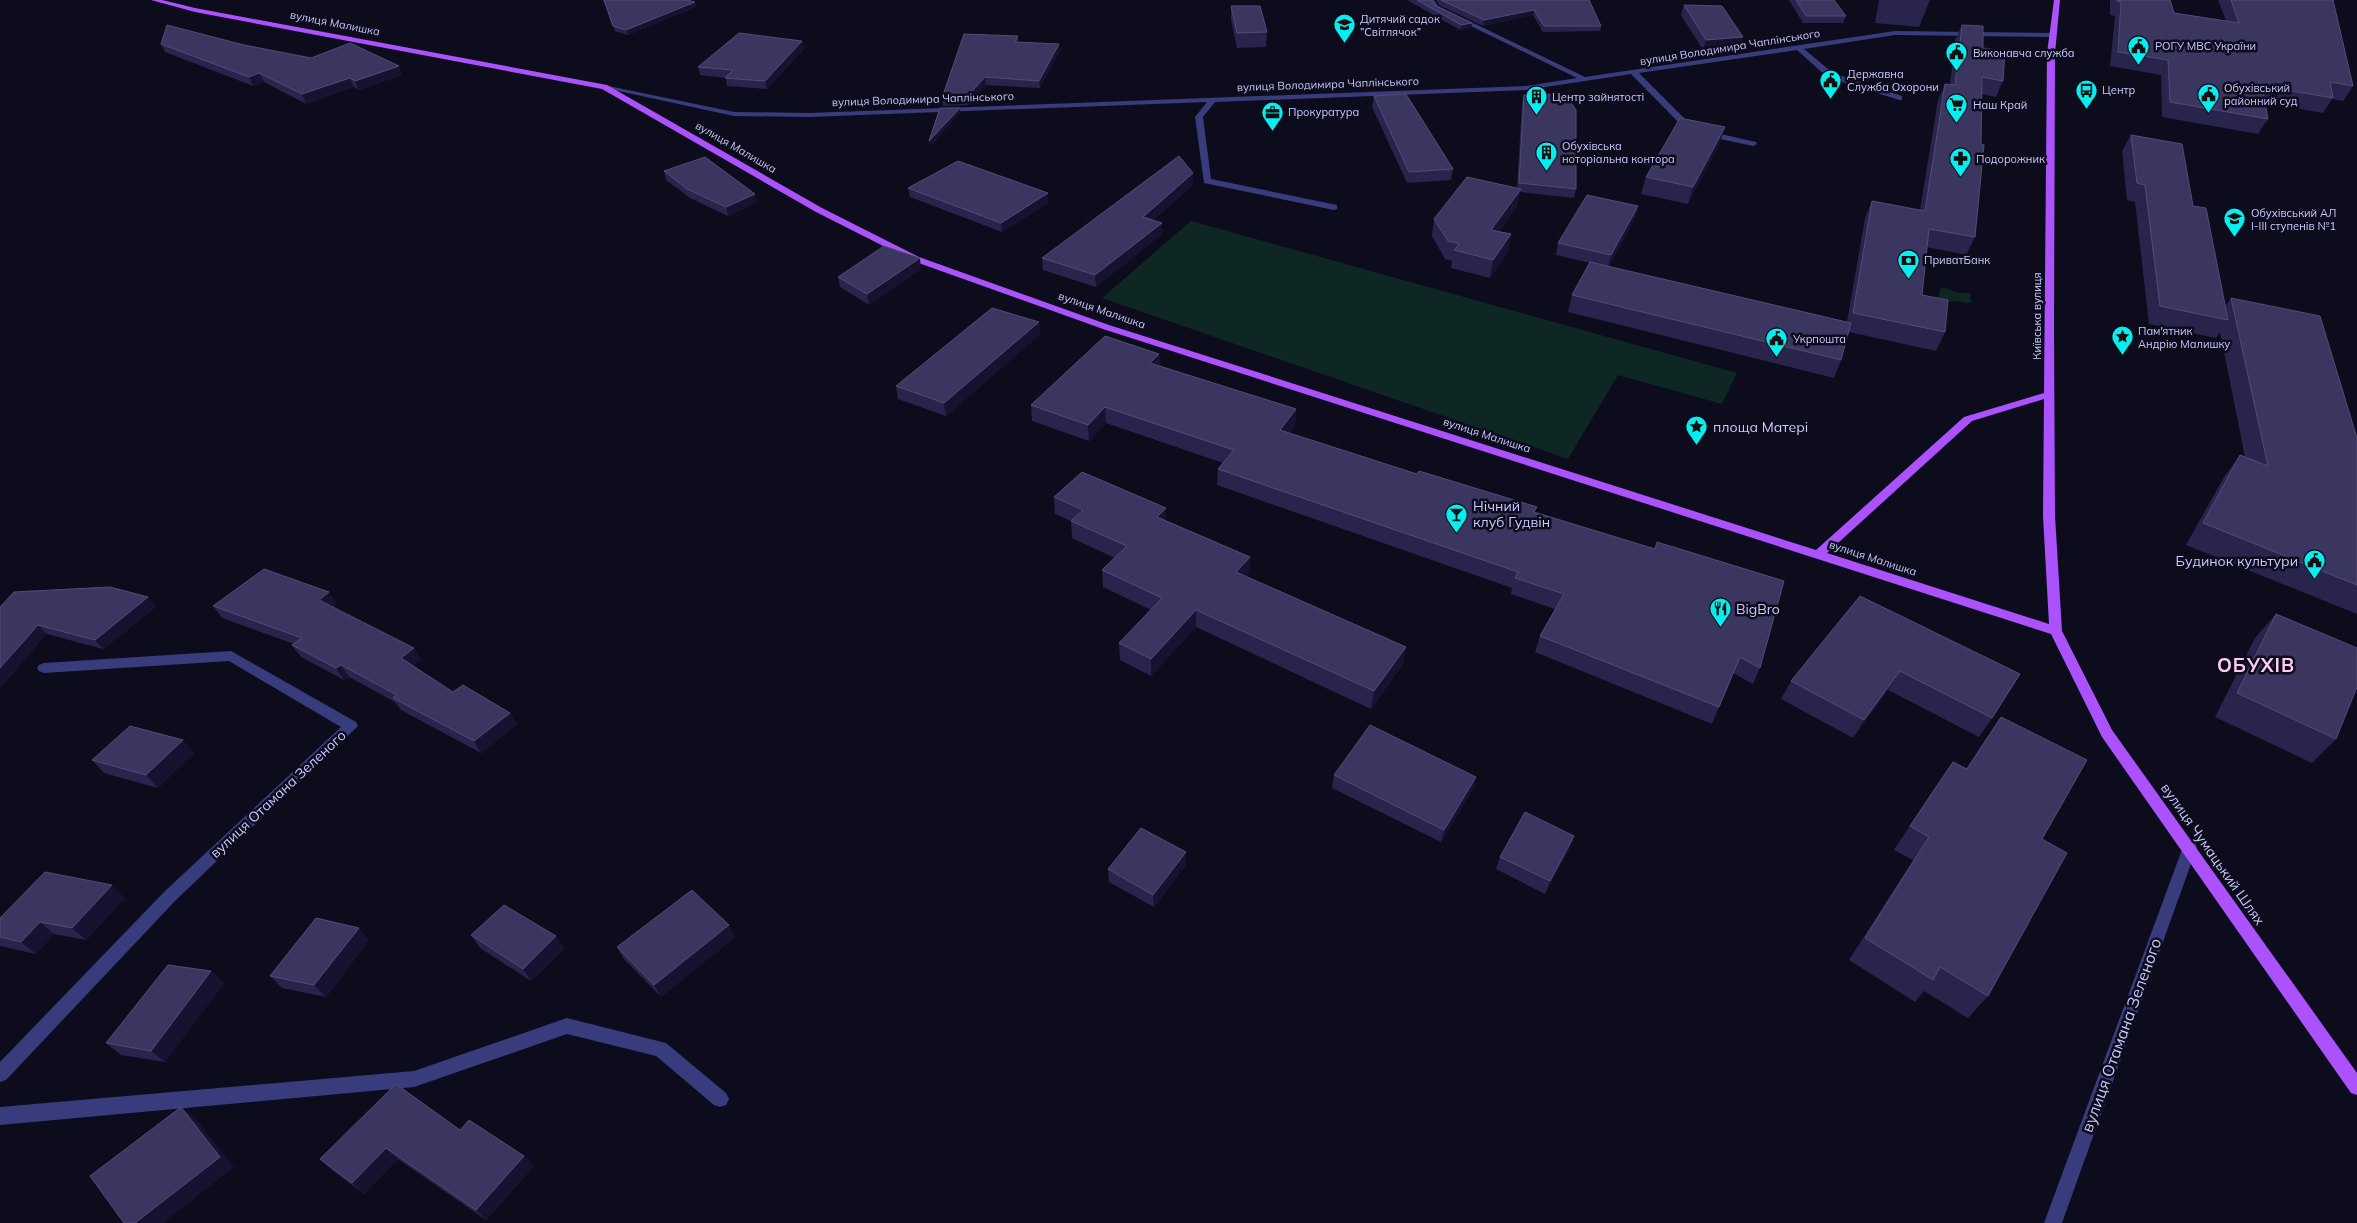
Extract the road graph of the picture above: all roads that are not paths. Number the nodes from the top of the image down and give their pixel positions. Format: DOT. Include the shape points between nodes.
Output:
graph roads {
  1 [pos="154,0"];
  2 [pos="1430,0"];
  3 [pos="2057,0"];
  4 [pos="2052,35"];
  5 [pos="1799,48"];
  6 [pos="1634,73"];
  7 [pos="1586,80"];
  8 [pos="604,87"];
  9 [pos="1899,98"];
  10 [pos="1213,100"];
  11 [pos="1753,144"];
  12 [pos="1334,207"];
  13 [pos="2050,394"];
  14 [pos="1818,555"];
  15 [pos="2056,631"];
  16 [pos="44,668"];
  17 [pos="2190,847"];
  18 [pos="0,1074"];
  19 [pos="2357,1087"];
  20 [pos="720,1099"];
  21 [pos="0,1116"];
  22 [pos="2053,1223"];
  1 -- 8 [label="main road, вулиця Малишка"];
  2 -- 7 [label="street" via="1436,7"];
  3 -- 4 [label="main road, Київська вулиця"];
  4 -- 5 [label="street, вулиця Володимира Чаплінського" via="1895,33"];
  4 -- 13 [label="main road, Київська вулиця"];
  5 -- 6 [label="street, вулиця Володимира Чаплінського"];
  5 -- 9 [label="street" via="1830,76"];
  6 -- 7 [label="street, вулиця Володимира Чаплінського"];
  6 -- 11 [label="street" via="1691,130"];
  7 -- 10 [label="street, вулиця Володимира Чаплінського" via="1526,88"];
  8 -- 10 [label="street, вулиця Володимира Чаплінського" via="734,114 808,115"];
  8 -- 14 [label="main road, вулиця Малишка" via="819,210 916,259 1106,327"];
  10 -- 12 [label="street" via="1199,117 1207,181"];
  13 -- 14 [label="main road" via="1968,419"];
  13 -- 15 [label="main road, Київська вулиця" via="2049,516"];
  14 -- 15 [label="main road, вулиця Малишка"];
  15 -- 17 [label="main road, вулиця Чумацький Шлях" via="2107,733"];
  16 -- 18 [label="street, вулиця Отамана Зеленого" via="230,656 351,726 170,896"];
  17 -- 19 [label="main road, вулиця Чумацький Шлях"];
  17 -- 22 [label="street, вулиця Отамана Зеленого"];
  20 -- 21 [label="street" via="660,1049 567,1026 414,1079"];
}
